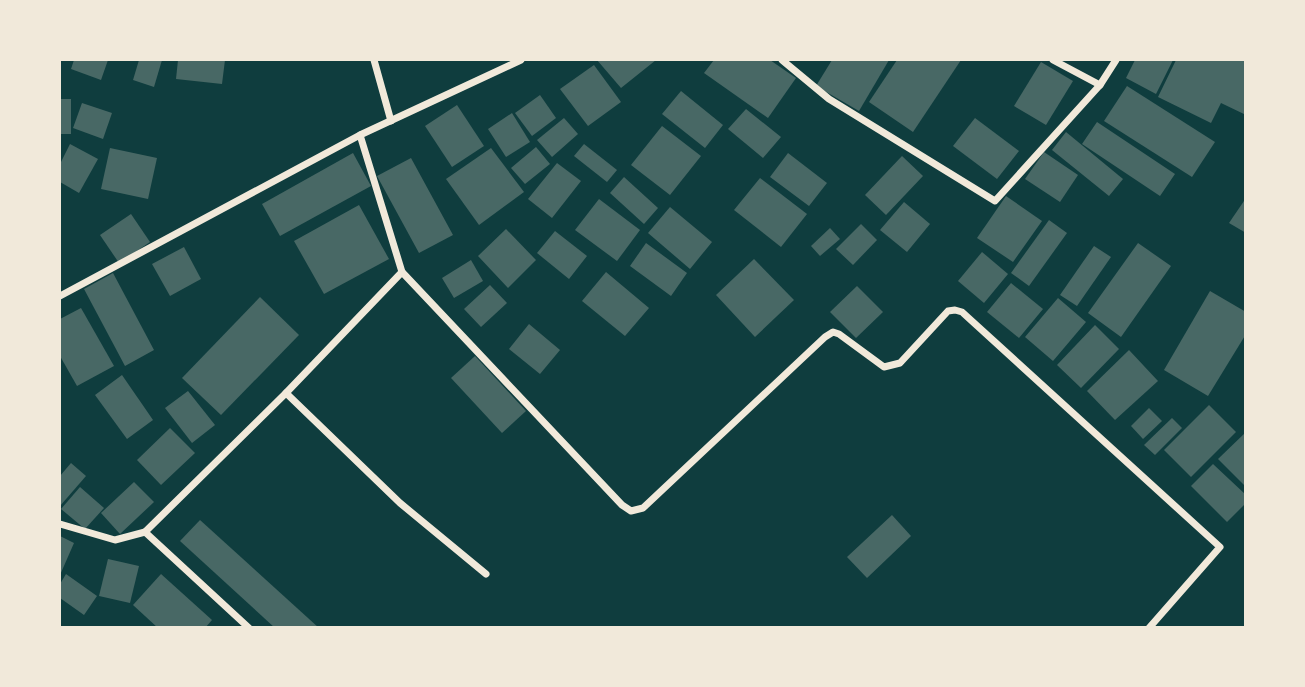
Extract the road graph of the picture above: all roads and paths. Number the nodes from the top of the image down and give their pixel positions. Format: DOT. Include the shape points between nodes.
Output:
graph roads {
  1 [pos="374,60"];
  2 [pos="521,60"];
  3 [pos="782,60"];
  4 [pos="1053,60"];
  5 [pos="1116,60"];
  6 [pos="1100,85"];
  7 [pos="391,121"];
  8 [pos="360,135"];
  9 [pos="402,272"];
  10 [pos="60,296"];
  11 [pos="286,393"];
  12 [pos="60,524"];
  13 [pos="145,532"];
  14 [pos="486,574"];
  15 [pos="249,628"];
  16 [pos="1149,628"];
  1 -- 7 [label="street"];
  2 -- 7 [label="street"];
  3 -- 6 [label="street" via="829,99 995,201"];
  4 -- 6 [label="street"];
  5 -- 6 [label="street"];
  7 -- 8 [label="street"];
  8 -- 9 [label="street"];
  8 -- 10 [label="street"];
  9 -- 11 [label="street"];
  9 -- 16 [label="street" via="631,511 643,509 833,332 884,367 893,367 948,312 962,312 1220,547"];
  11 -- 13 [label="street"];
  11 -- 14 [label="street" via="400,503"];
  12 -- 13 [label="street" via="114,540"];
  13 -- 15 [label="street"];
}
